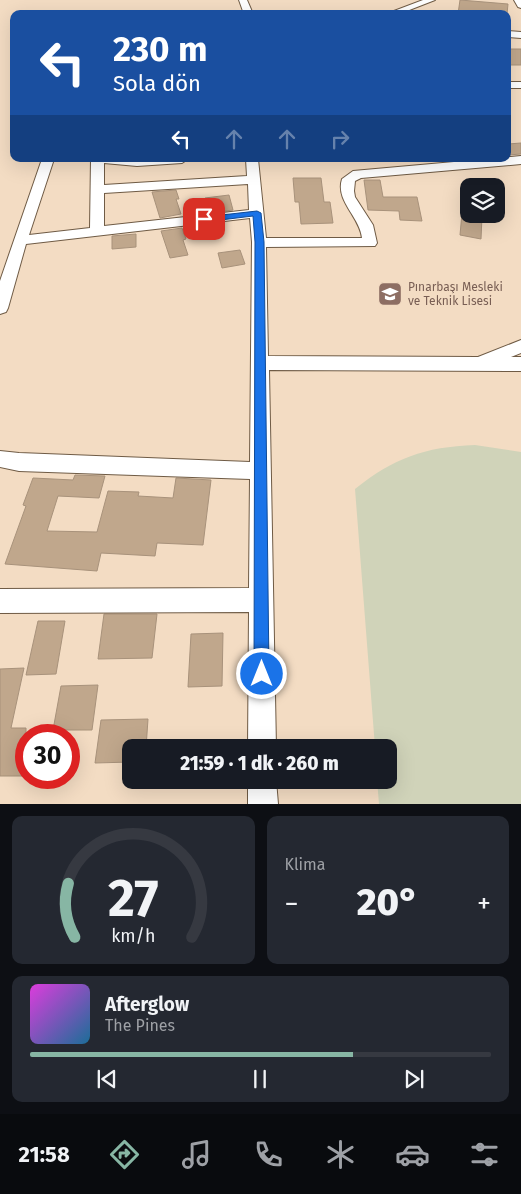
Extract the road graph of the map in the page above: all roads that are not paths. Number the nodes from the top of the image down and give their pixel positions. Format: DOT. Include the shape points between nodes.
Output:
graph roads {
  1 [pos="428,0"];
  2 [pos="518,0"];
  3 [pos="521,5"];
  4 [pos="408,8"];
  5 [pos="402,10"];
  6 [pos="413,10"];
  7 [pos="47,162"];
  8 [pos="98,162"];
  9 [pos="252,162"];
  10 [pos="498,162"];
  11 [pos="253,180"];
  12 [pos="97,189"];
  13 [pos="257,213"];
  14 [pos="97,232"];
  15 [pos="20,240"];
  16 [pos="259,242"];
  17 [pos="0,308"];
  18 [pos="521,346"];
  19 [pos="260,363"];
  20 [pos="480,363"];
  21 [pos="521,364"];
  22 [pos="0,459"];
  23 [pos="260,472"];
  24 [pos="261,600"];
  25 [pos="0,601"];
  26 [pos="262,739"];
  27 [pos="262,789"];
  28 [pos="263,804"];
  1 -- 4 [label="street"];
  2 -- 3 [label="street"];
  4 -- 5 [label="street"];
  4 -- 6 [label="street"];
  7 -- 15 [label="street"];
  8 -- 12 [label="street"];
  9 -- 11 [label="street"];
  10 -- 16 [label="street" via="358,174 349,179 349,199 365,220 370,243"];
  11 -- 12 [label="street"];
  11 -- 13 [label="street"];
  12 -- 14 [label="street"];
  13 -- 14 [label="street"];
  13 -- 16 [label="street"];
  14 -- 15 [label="street"];
  15 -- 17 [label="street"];
  16 -- 19 [label="street"];
  18 -- 20 [label="street"];
  19 -- 20 [label="street"];
  19 -- 23 [label="street"];
  20 -- 21 [label="street"];
  22 -- 23 [label="street"];
  23 -- 24 [label="street"];
  24 -- 25 [label="street"];
  24 -- 26 [label="street"];
  27 -- 28 [label="street"];
}
